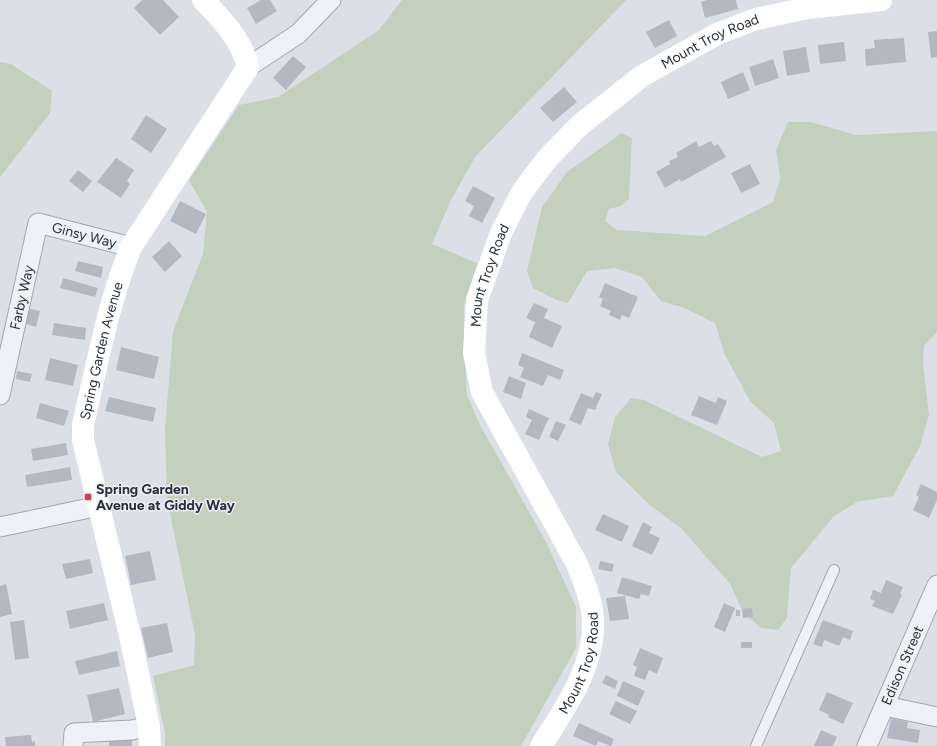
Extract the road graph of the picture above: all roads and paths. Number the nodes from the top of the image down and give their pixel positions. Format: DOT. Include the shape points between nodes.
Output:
graph roads {
  1 [pos="203,0"];
  2 [pos="331,0"];
  3 [pos="881,0"];
  4 [pos="248,68"];
  5 [pos="38,223"];
  6 [pos="130,247"];
  7 [pos="0,395"];
  8 [pos="99,506"];
  9 [pos="0,527"];
  10 [pos="834,570"];
  11 [pos="937,585"];
  12 [pos="885,706"];
  13 [pos="937,717"];
  14 [pos="149,736"];
  15 [pos="73,746"];
  16 [pos="541,746"];
  17 [pos="756,746"];
  18 [pos="866,746"];
  1 -- 4 [label="street" via="218,15 246,55"];
  2 -- 4 [label="street" via="298,34"];
  3 -- 16 [label="street, Mount Troy Road" via="808,8 756,19 717,34 642,76 580,125 547,159 522,192 501,233 477,300 474,353 482,392 577,564 589,594 593,620 591,648 584,670 567,705"];
  4 -- 6 [label="street, Spring Garden Avenue"];
  5 -- 6 [label="street, Ginsy Way"];
  5 -- 7 [label="street, Farby Way"];
  6 -- 8 [label="street, Spring Garden Avenue" via="111,306 83,424 83,440"];
  8 -- 9 [label="street"];
  8 -- 14 [label="street, Spring Garden Avenue" via="131,640"];
  10 -- 17 [label="lane"];
  11 -- 12 [label="street, Edison Street"];
  12 -- 13 [label="street"];
  12 -- 18 [label="street, Edison Street"];
  14 -- 15 [label="street" via="132,730 74,733"];
}
